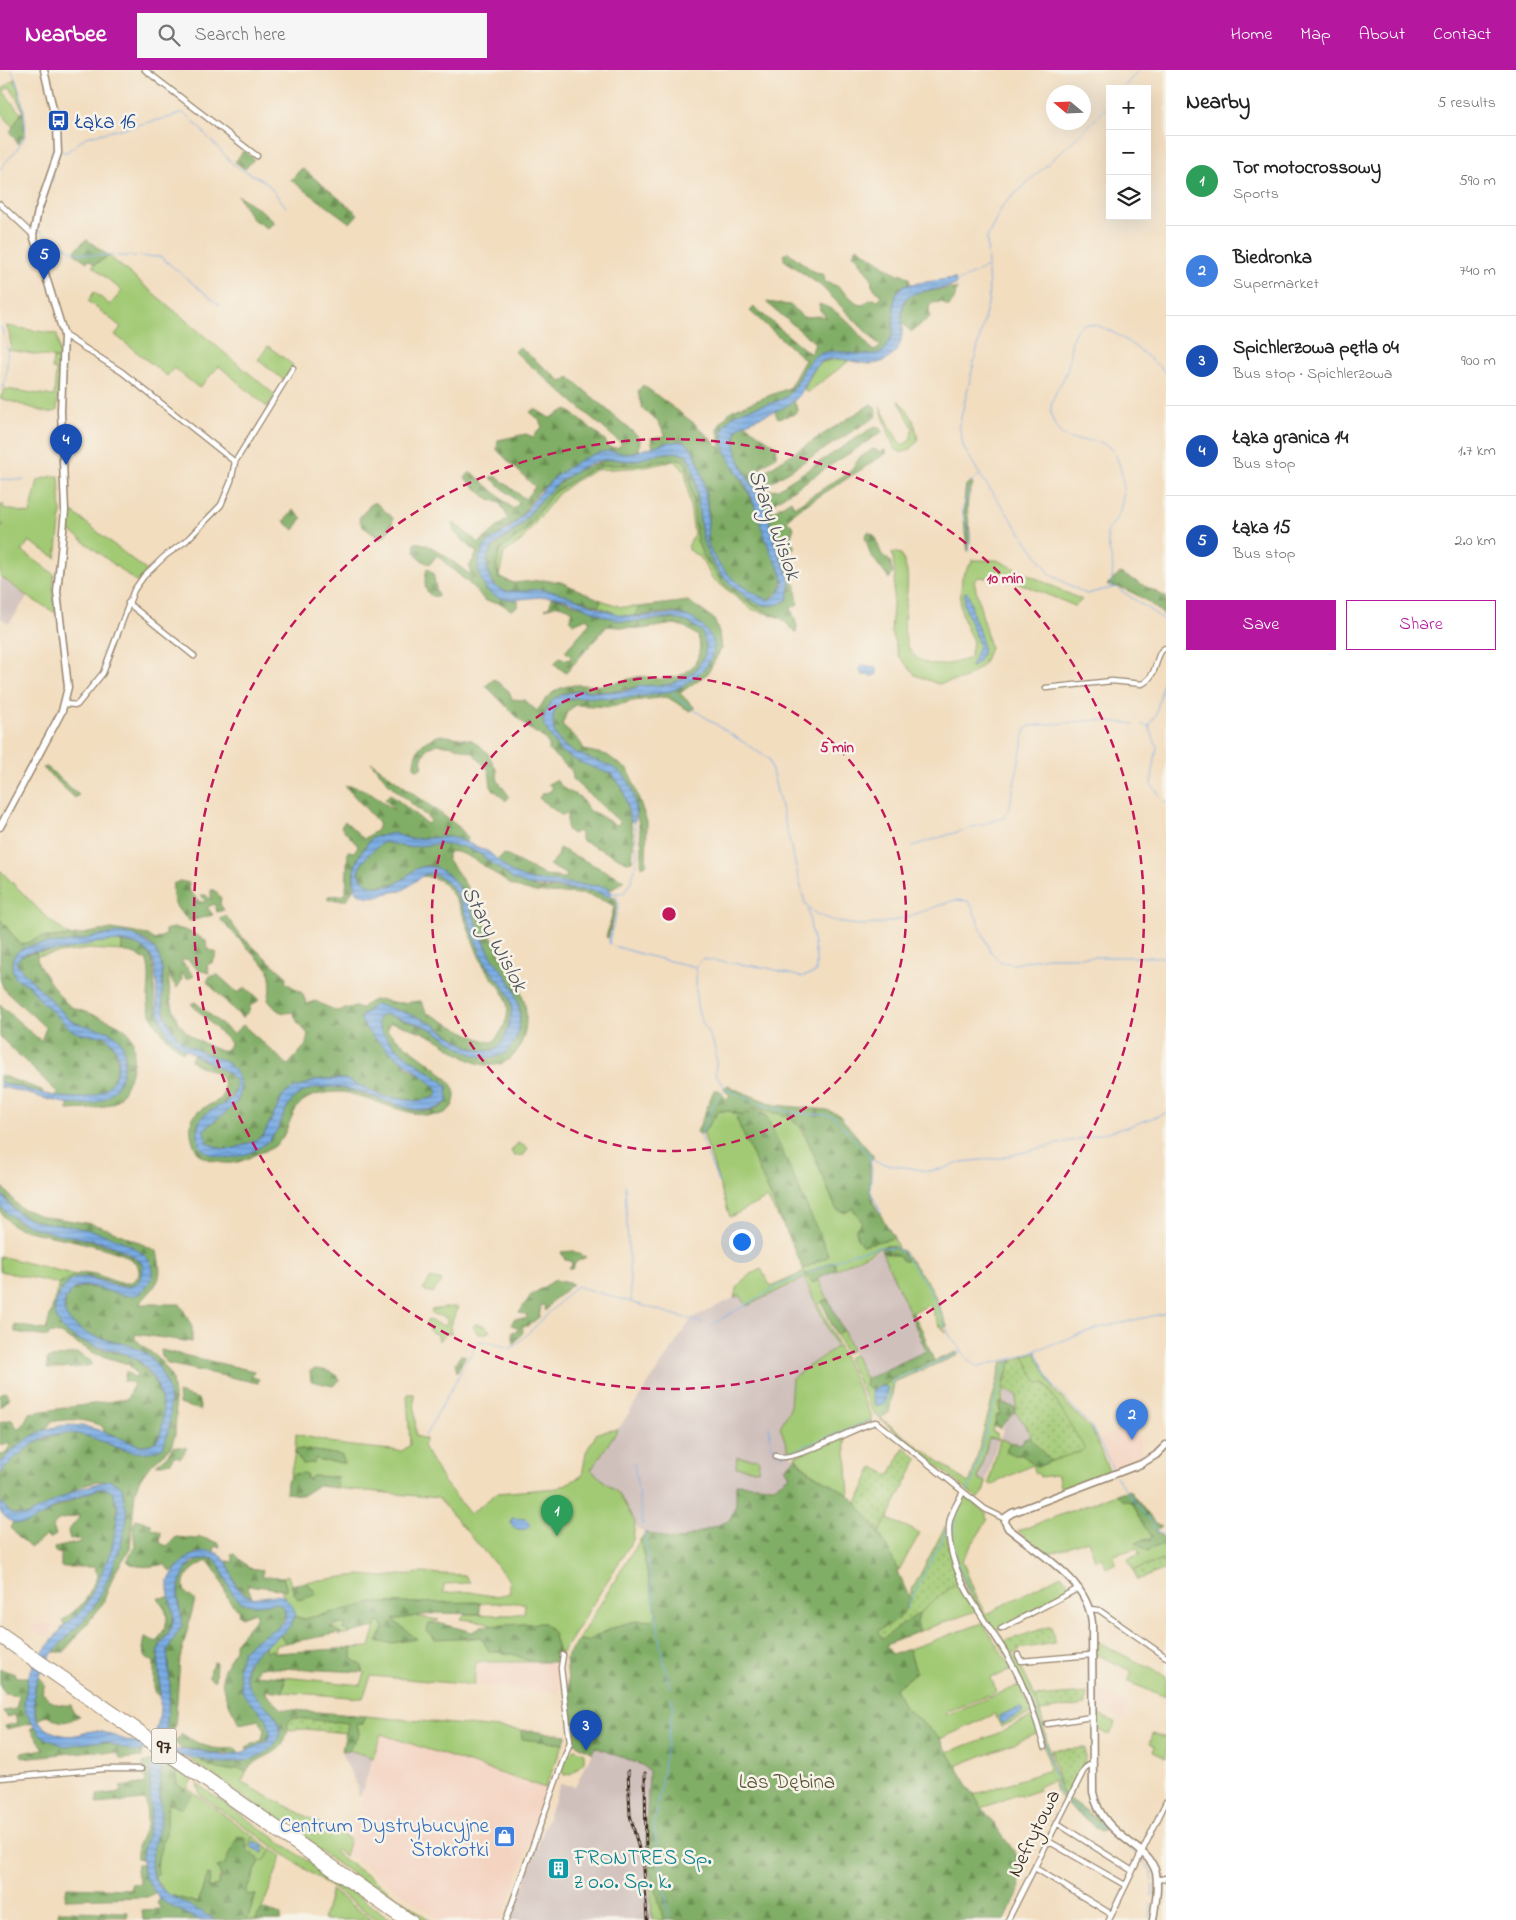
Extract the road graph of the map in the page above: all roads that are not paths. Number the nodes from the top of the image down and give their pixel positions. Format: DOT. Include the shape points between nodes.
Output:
graph roads {
  1 [pos="44,70"];
  2 [pos="145,70"];
  3 [pos="257,156"];
  4 [pos="0,204"];
  5 [pos="33,235"];
  6 [pos="64,335"];
  7 [pos="294,368"];
  8 [pos="235,462"];
  9 [pos="128,603"];
  10 [pos="1166,648"];
  11 [pos="194,656"];
  12 [pos="1046,688"];
  13 [pos="65,704"];
  14 [pos="0,827"];
  15 [pos="1166,1445"];
  16 [pos="776,1456"];
  17 [pos="963,1492"];
  18 [pos="1005,1520"];
  19 [pos="1079,1588"];
  20 [pos="1089,1609"];
  21 [pos="1001,1629"];
  22 [pos="0,1631"];
  23 [pos="0,1639"];
  24 [pos="26,1653"];
  25 [pos="563,1655"];
  26 [pos="1018,1655"];
  27 [pos="1091,1655"];
  28 [pos="1166,1657"];
  29 [pos="1091,1717"];
  30 [pos="1047,1724"];
  31 [pos="1044,1747"];
  32 [pos="1091,1764"];
  33 [pos="141,1769"];
  34 [pos="0,1778"];
  35 [pos="208,1781"];
  36 [pos="1166,1802"];
  37 [pos="1057,1823"];
  38 [pos="1048,1841"];
  39 [pos="1142,1853"];
  40 [pos="1035,1868"];
  41 [pos="1131,1870"];
  42 [pos="1166,1878"];
  43 [pos="1157,1880"];
  44 [pos="1125,1885"];
  45 [pos="1111,1914"];
  46 [pos="401,1920"];
  47 [pos="413,1920"];
  48 [pos="506,1920"];
  49 [pos="1008,1920"];
  50 [pos="1109,1920"];
  51 [pos="1153,1920"];
  1 -- 5 [label="street" via="57,126 58,153"];
  2 -- 3 [label="street"];
  4 -- 5 [label="street"];
  5 -- 6 [label="street"];
  6 -- 8 [label="street" via="122,372"];
  6 -- 13 [label="street" via="61,410 65,511 57,592 68,679"];
  7 -- 8 [label="street"];
  8 -- 9 [label="street" via="221,505 186,541 144,576"];
  9 -- 11 [label="street"];
  9 -- 13 [label="street" via="103,673 77,705"];
  10 -- 12 [label="street" via="1160,652 1152,678 1142,684 1112,680"];
  13 -- 14 [label="street"];
  15 -- 18 [label="street" via="1148,1460 1012,1513"];
  16 -- 17 [label="street" via="784,1458 801,1453 876,1422"];
  17 -- 18 [label="street"];
  17 -- 31 [label="street" via="948,1526 953,1554 972,1602 1007,1656 1033,1708"];
  18 -- 19 [label="street" via="1008,1528"];
  19 -- 20 [label="street"];
  19 -- 21 [label="street"];
  20 -- 27 [label="street"];
  20 -- 28 [label="street" via="1099,1610"];
  22 -- 24 [label="main road, 97"];
  23 -- 24 [label="main road, 97"];
  24 -- 35 [label="main road, 97"];
  25 -- 48 [label="street" via="561,1668 570,1742"];
  26 -- 27 [label="street" via="1021,1661"];
  27 -- 29 [label="street"];
  29 -- 30 [label="street"];
  29 -- 32 [label="street"];
  32 -- 37 [label="street, Nefrytowa" via="1085,1768"];
  32 -- 39 [label="street" via="1093,1792 1100,1814 1114,1831"];
  33 -- 34 [label="street"];
  35 -- 46 [label="main road, 97"];
  35 -- 47 [label="main road, 97"];
  36 -- 39 [label="street"];
  37 -- 38 [label="street, Nefrytowa"];
  37 -- 41 [label="street"];
  38 -- 40 [label="street, Nefrytowa"];
  38 -- 44 [label="street"];
  39 -- 41 [label="street"];
  39 -- 43 [label="street" via="1152,1864"];
  40 -- 45 [label="street"];
  40 -- 49 [label="street, Nefrytowa"];
  41 -- 44 [label="street"];
  42 -- 43 [label="street"];
  43 -- 51 [label="street"];
  44 -- 45 [label="street"];
  45 -- 50 [label="street"];
}
